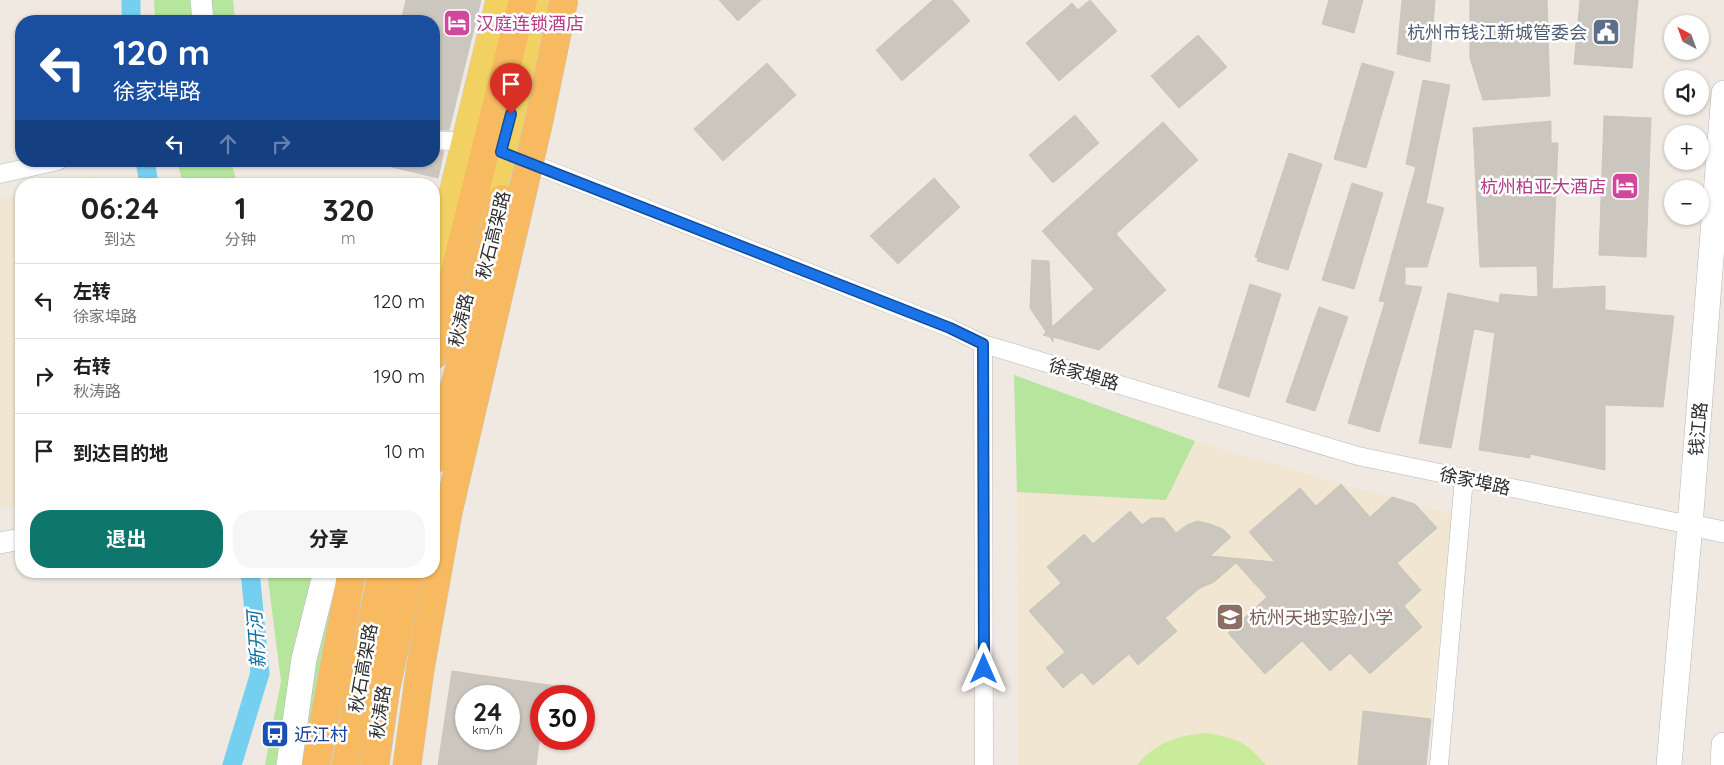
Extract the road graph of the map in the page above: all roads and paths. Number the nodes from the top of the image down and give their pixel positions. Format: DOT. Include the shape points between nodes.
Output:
graph roads {
  1 [pos="201,0"];
  2 [pos="500,0"];
  3 [pos="508,0"];
  4 [pos="523,0"];
  5 [pos="540,0"];
  6 [pos="552,0"];
  7 [pos="564,0"];
  8 [pos="202,15"];
  9 [pos="1724,93"];
  10 [pos="440,140"];
  11 [pos="466,142"];
  12 [pos="501,152"];
  13 [pos="31,167"];
  14 [pos="0,174"];
  15 [pos="440,248"];
  16 [pos="440,278"];
  17 [pos="440,331"];
  18 [pos="983,344"];
  19 [pos="440,411"];
  20 [pos="440,445"];
  21 [pos="1464,478"];
  22 [pos="1690,525"];
  23 [pos="1724,532"];
  24 [pos="15,540"];
  25 [pos="0,543"];
  26 [pos="440,558"];
  27 [pos="324,578"];
  28 [pos="351,578"];
  29 [pos="362,578"];
  30 [pos="381,578"];
  31 [pos="402,578"];
  32 [pos="410,578"];
  33 [pos="436,578"];
  34 [pos="1724,746"];
  35 [pos="289,765"];
  36 [pos="316,765"];
  37 [pos="330,765"];
  38 [pos="346,765"];
  39 [pos="374,765"];
  40 [pos="407,765"];
  41 [pos="984,765"];
  42 [pos="1439,765"];
  43 [pos="1669,765"];
  44 [pos="1723,765"];
  1 -- 8 [label="street"];
  2 -- 11 [label="main road"];
  3 -- 16 [label="highway"];
  4 -- 17 [label="highway, 秋石高架路"];
  5 -- 12 [label="main road, 秋涛路"];
  6 -- 20 [label="highway, 秋石高架路, bridge"];
  7 -- 26 [label="highway, bridge" via="540,121"];
  9 -- 22 [label="main road, 钱江路"];
  10 -- 11 [label="street"];
  11 -- 15 [label="main road"];
  12 -- 18 [label="street, 徐家埠路" via="942,324"];
  12 -- 19 [label="main road, 秋涛路"];
  13 -- 14 [label="street"];
  18 -- 21 [label="street, 徐家埠路" via="1358,456"];
  18 -- 41 [label="street"];
  21 -- 22 [label="street, 徐家埠路"];
  21 -- 42 [label="street"];
  22 -- 23 [label="street"];
  22 -- 43 [label="main road, 钱江路"];
  24 -- 25 [label="street"];
  27 -- 35 [label="main road" via="304,659"];
  28 -- 36 [label="highway"];
  29 -- 37 [label="main road"];
  30 -- 38 [label="highway, 秋石高架路"];
  31 -- 39 [label="main road, 秋涛路"];
  32 -- 39 [label="highway, 秋石高架路" via="386,688"];
  33 -- 40 [label="highway, bridge"];
  34 -- 44 [label="main road"];
}
